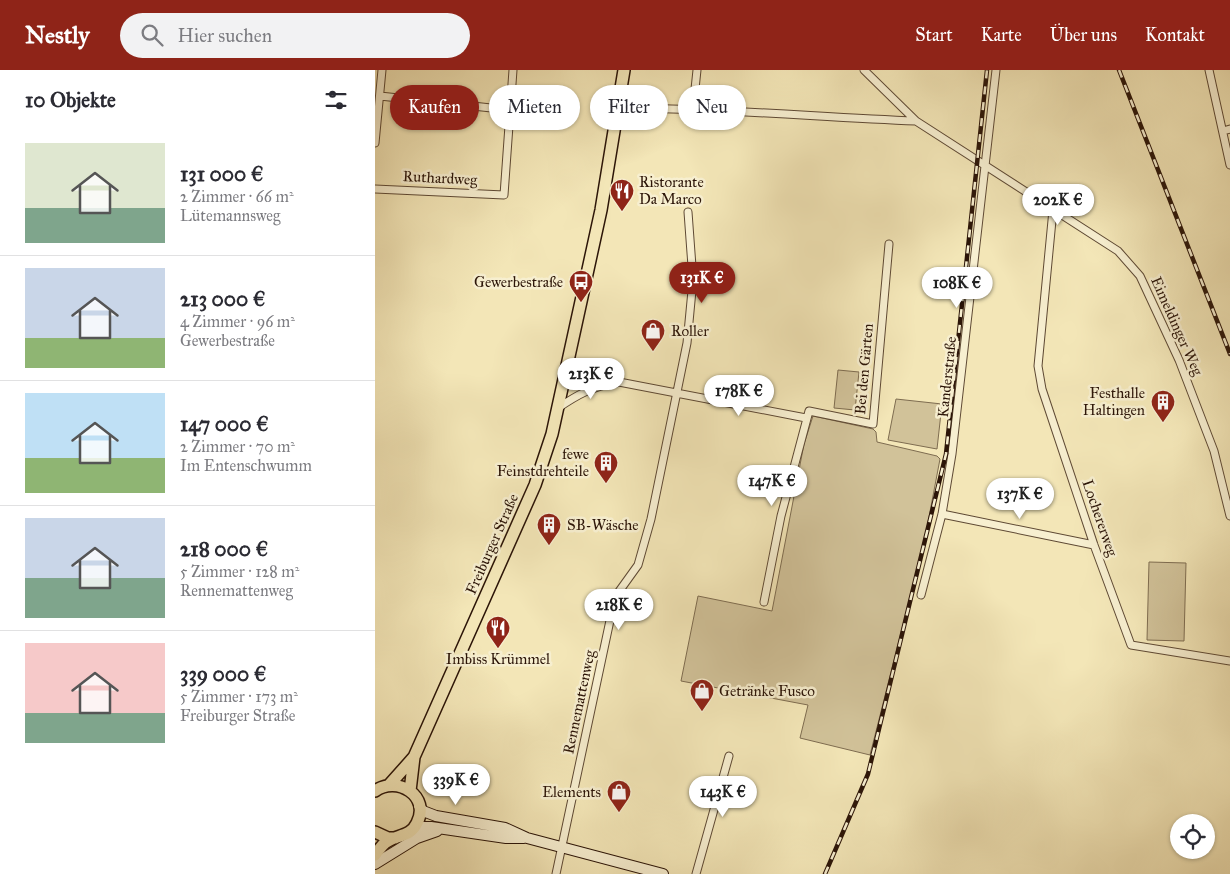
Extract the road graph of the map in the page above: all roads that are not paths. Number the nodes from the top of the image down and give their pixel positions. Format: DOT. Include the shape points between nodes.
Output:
graph roads {
  1 [pos="382,70"];
  2 [pos="513,70"];
  3 [pos="624,70"];
  4 [pos="697,70"];
  5 [pos="864,70"];
  6 [pos="996,70"];
  7 [pos="1209,70"];
  8 [pos="512,85"];
  9 [pos="622,85"];
  10 [pos="695,85"];
  11 [pos="380,96"];
  12 [pos="489,108"];
  13 [pos="746,112"];
  14 [pos="916,121"];
  15 [pos="509,130"];
  16 [pos="614,130"];
  17 [pos="1226,130"];
  18 [pos="375,143"];
  19 [pos="1230,165"];
  20 [pos="984,167"];
  21 [pos="375,189"];
  22 [pos="1053,210"];
  23 [pos="688,212"];
  24 [pos="889,244"];
  25 [pos="567,368"];
  26 [pos="619,382"];
  27 [pos="597,386"];
  28 [pos="675,393"];
  29 [pos="559,408"];
  30 [pos="806,418"];
  31 [pos="942,514"];
  32 [pos="1230,516"];
  33 [pos="1094,545"];
  34 [pos="921,595"];
  35 [pos="764,602"];
  36 [pos="1230,661"];
  37 [pos="414,756"];
  38 [pos="729,756"];
  39 [pos="390,784"];
  40 [pos="375,790"];
  41 [pos="410,791"];
  42 [pos="419,806"];
  43 [pos="443,830"];
  44 [pos="411,831"];
  45 [pos="375,832"];
  46 [pos="395,838"];
  47 [pos="527,838"];
  48 [pos="563,847"];
  49 [pos="375,855"];
  50 [pos="375,864"];
  51 [pos="557,874"];
  52 [pos="663,874"];
  53 [pos="696,874"];
  1 -- 11 [label="street"];
  2 -- 8 [label="street"];
  3 -- 9 [label="main road, Freiburger Straße"];
  4 -- 10 [label="street"];
  5 -- 14 [label="street, Eimeldinger Weg"];
  6 -- 20 [label="street, Kanderstraße"];
  7 -- 17 [label="street"];
  11 -- 12 [label="street"];
  11 -- 18 [label="street"];
  13 -- 14 [label="street"];
  14 -- 20 [label="street, Eimeldinger Weg"];
  15 -- 21 [label="street, Ruthardweg" via="504,195"];
  16 -- 25 [label="main road, Freiburger Straße" via="601,210"];
  17 -- 19 [label="street"];
  20 -- 22 [label="street, Eimeldinger Weg"];
  20 -- 31 [label="street, Kanderstraße" via="952,454"];
  22 -- 32 [label="street, Eimeldinger Weg" via="1118,251 1140,276 1179,360 1208,434"];
  22 -- 33 [label="street, Lochererweg" via="1038,366 1042,389"];
  23 -- 28 [label="street, Rennemattenweg" via="693,280 687,343"];
  24 -- 30 [label="street, Bei den Gärten" via="873,424 809,411"];
  25 -- 26 [label="street"];
  25 -- 27 [label="street" via="575,379"];
  25 -- 29 [label="main road, Freiburger Straße"];
  26 -- 27 [label="street"];
  26 -- 28 [label="street"];
  27 -- 29 [label="street"];
  28 -- 30 [label="street"];
  28 -- 48 [label="street, Rennemattenweg" via="651,519 638,564 615,597"];
  29 -- 37 [label="main road, Freiburger Straße" via="535,485"];
  30 -- 35 [label="street" via="781,516"];
  31 -- 33 [label="street"];
  31 -- 34 [label="street, Kanderstraße"];
  33 -- 36 [label="street, Lochererweg" via="1131,645"];
  37 -- 39 [label="main road, Freiburger Straße"];
  37 -- 41 [label="main road, Freiburger Straße"];
  38 -- 53 [label="street"];
  39 -- 40 [label="main road"];
  39 -- 41 [label="main road"];
  41 -- 42 [label="main road"];
  42 -- 44 [label="main road" via="418,821"];
  42 -- 47 [label="street" via="436,816 505,828"];
  43 -- 44 [label="street" via="421,827"];
  43 -- 47 [label="street"];
  43 -- 50 [label="street" via="417,838"];
  44 -- 46 [label="main road"];
  45 -- 46 [label="main road"];
  46 -- 49 [label="main road" via="386,842"];
  47 -- 48 [label="street"];
  48 -- 51 [label="street, Rennemattenweg"];
  48 -- 52 [label="street"];
}
